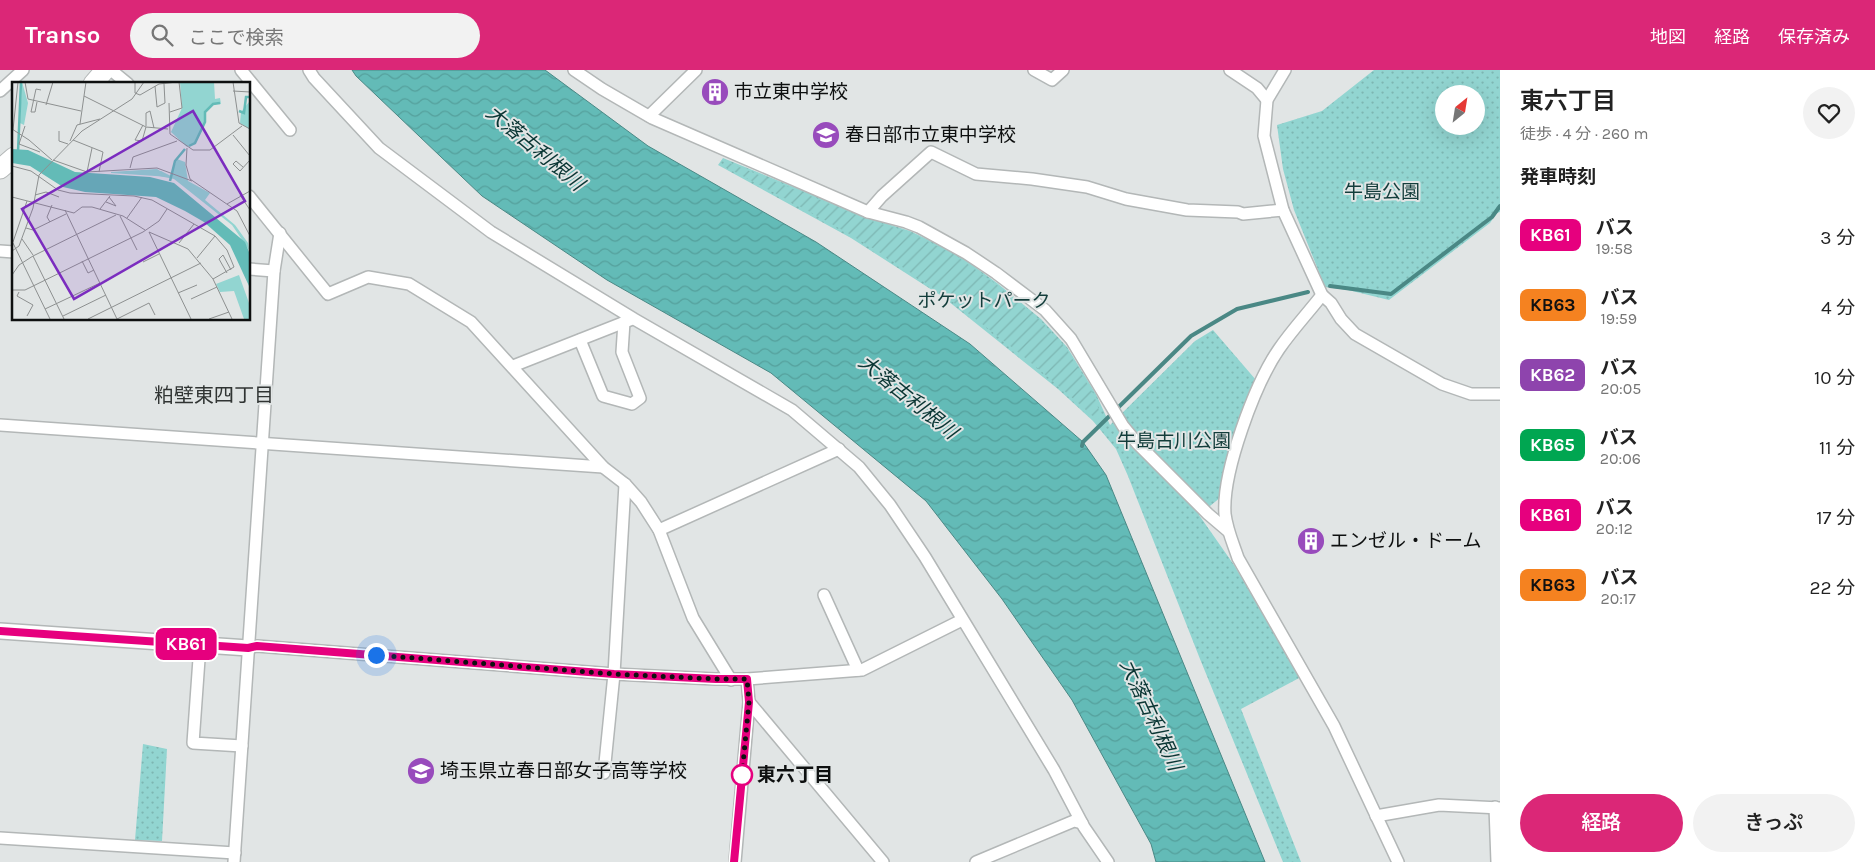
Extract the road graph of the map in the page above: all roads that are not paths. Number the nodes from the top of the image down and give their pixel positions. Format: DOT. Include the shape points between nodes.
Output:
graph roads {
  1 [pos="23,70"];
  2 [pos="105,70"];
  3 [pos="111,70"];
  4 [pos="241,70"];
  5 [pos="309,70"];
  6 [pos="574,70"];
  7 [pos="696,70"];
  8 [pos="1034,70"];
  9 [pos="1063,70"];
  10 [pos="1230,70"];
  11 [pos="1285,70"];
  12 [pos="95,82"];
  13 [pos="126,82"];
  14 [pos="0,91"];
  15 [pos="1267,100"];
  16 [pos="649,116"];
  17 [pos="290,130"];
  18 [pos="12,159"];
  19 [pos="0,169"];
  20 [pos="250,197"];
  21 [pos="1282,210"];
  22 [pos="868,212"];
  23 [pos="280,233"];
  24 [pos="250,269"];
  25 [pos="274,271"];
  26 [pos="1322,296"];
  27 [pos="629,321"];
  28 [pos="580,340"];
  29 [pos="513,366"];
  30 [pos="1500,394"];
  31 [pos="0,425"];
  32 [pos="262,444"];
  33 [pos="839,449"];
  34 [pos="604,467"];
  35 [pos="625,484"];
  36 [pos="659,530"];
  37 [pos="1228,531"];
  38 [pos="824,595"];
  39 [pos="962,620"];
  40 [pos="0,631"];
  41 [pos="200,645"];
  42 [pos="248,648"];
  43 [pos="858,670"];
  44 [pos="614,674"];
  45 [pos="747,679"];
  46 [pos="731,680"];
  47 [pos="749,702"];
  48 [pos="242,746"];
  49 [pos="604,773"];
  50 [pos="1498,808"];
  51 [pos="1376,816"];
  52 [pos="1082,823"];
  53 [pos="0,838"];
  54 [pos="1002,851"];
  55 [pos="234,857"];
  56 [pos="734,862"];
  57 [pos="883,862"];
  58 [pos="976,862"];
  59 [pos="1007,862"];
  60 [pos="1108,862"];
  61 [pos="1398,862"];
  62 [pos="1497,862"];
  1 -- 14 [label="street"];
  2 -- 12 [label="main road"];
  3 -- 13 [label="street"];
  4 -- 17 [label="street"];
  5 -- 27 [label="street" via="379,148 491,232"];
  6 -- 16 [label="street"];
  7 -- 16 [label="street"];
  8 -- 9 [label="street" via="1052,80"];
  10 -- 15 [label="street" via="1257,88"];
  11 -- 15 [label="street"];
  15 -- 21 [label="street" via="1264,136"];
  16 -- 22 [label="street"];
  18 -- 19 [label="main road"];
  20 -- 23 [label="street"];
  21 -- 22 [label="street" via="1242,214 1187,210 1126,199 1087,187 976,174 931,152"];
  21 -- 26 [label="street"];
  22 -- 37 [label="street" via="906,222 966,253 1045,310 1071,338 1137,443"];
  23 -- 25 [label="street"];
  23 -- 29 [label="street" via="328,294 368,277 409,284 471,322"];
  24 -- 25 [label="street"];
  25 -- 32 [label="street"];
  26 -- 30 [label="street" via="1355,334 1442,384 1471,394"];
  26 -- 37 [label="street" via="1279,350 1250,407 1226,497"];
  27 -- 28 [label="street"];
  27 -- 28 [label="street" via="622,352 640,398 632,404 603,396"];
  27 -- 33 [label="street" via="792,410"];
  28 -- 29 [label="street"];
  29 -- 34 [label="street"];
  31 -- 32 [label="street"];
  32 -- 34 [label="street"];
  32 -- 42 [label="street"];
  33 -- 36 [label="street"];
  33 -- 39 [label="street" via="860,467 890,505"];
  34 -- 35 [label="street"];
  35 -- 36 [label="street"];
  35 -- 44 [label="street"];
  36 -- 46 [label="street" via="693,618"];
  37 -- 51 [label="street" via="1238,558 1334,726"];
  38 -- 43 [label="street"];
  39 -- 43 [label="street"];
  39 -- 52 [label="street" via="1054,770"];
  40 -- 41 [label="street"];
  41 -- 42 [label="street"];
  41 -- 48 [label="street" via="193,743"];
  42 -- 44 [label="street" via="257,646"];
  42 -- 48 [label="street"];
  43 -- 45 [label="street"];
  44 -- 46 [label="street"];
  44 -- 49 [label="street"];
  45 -- 46 [label="street"];
  45 -- 47 [label="street"];
  47 -- 56 [label="street"];
  47 -- 57 [label="street"];
  48 -- 55 [label="street"];
  50 -- 51 [label="street" via="1439,805"];
  50 -- 62 [label="street"];
  51 -- 61 [label="street"];
  52 -- 54 [label="street" via="1074,821"];
  52 -- 60 [label="street"];
  53 -- 55 [label="street"];
  54 -- 58 [label="street"];
  54 -- 59 [label="street"];
}
